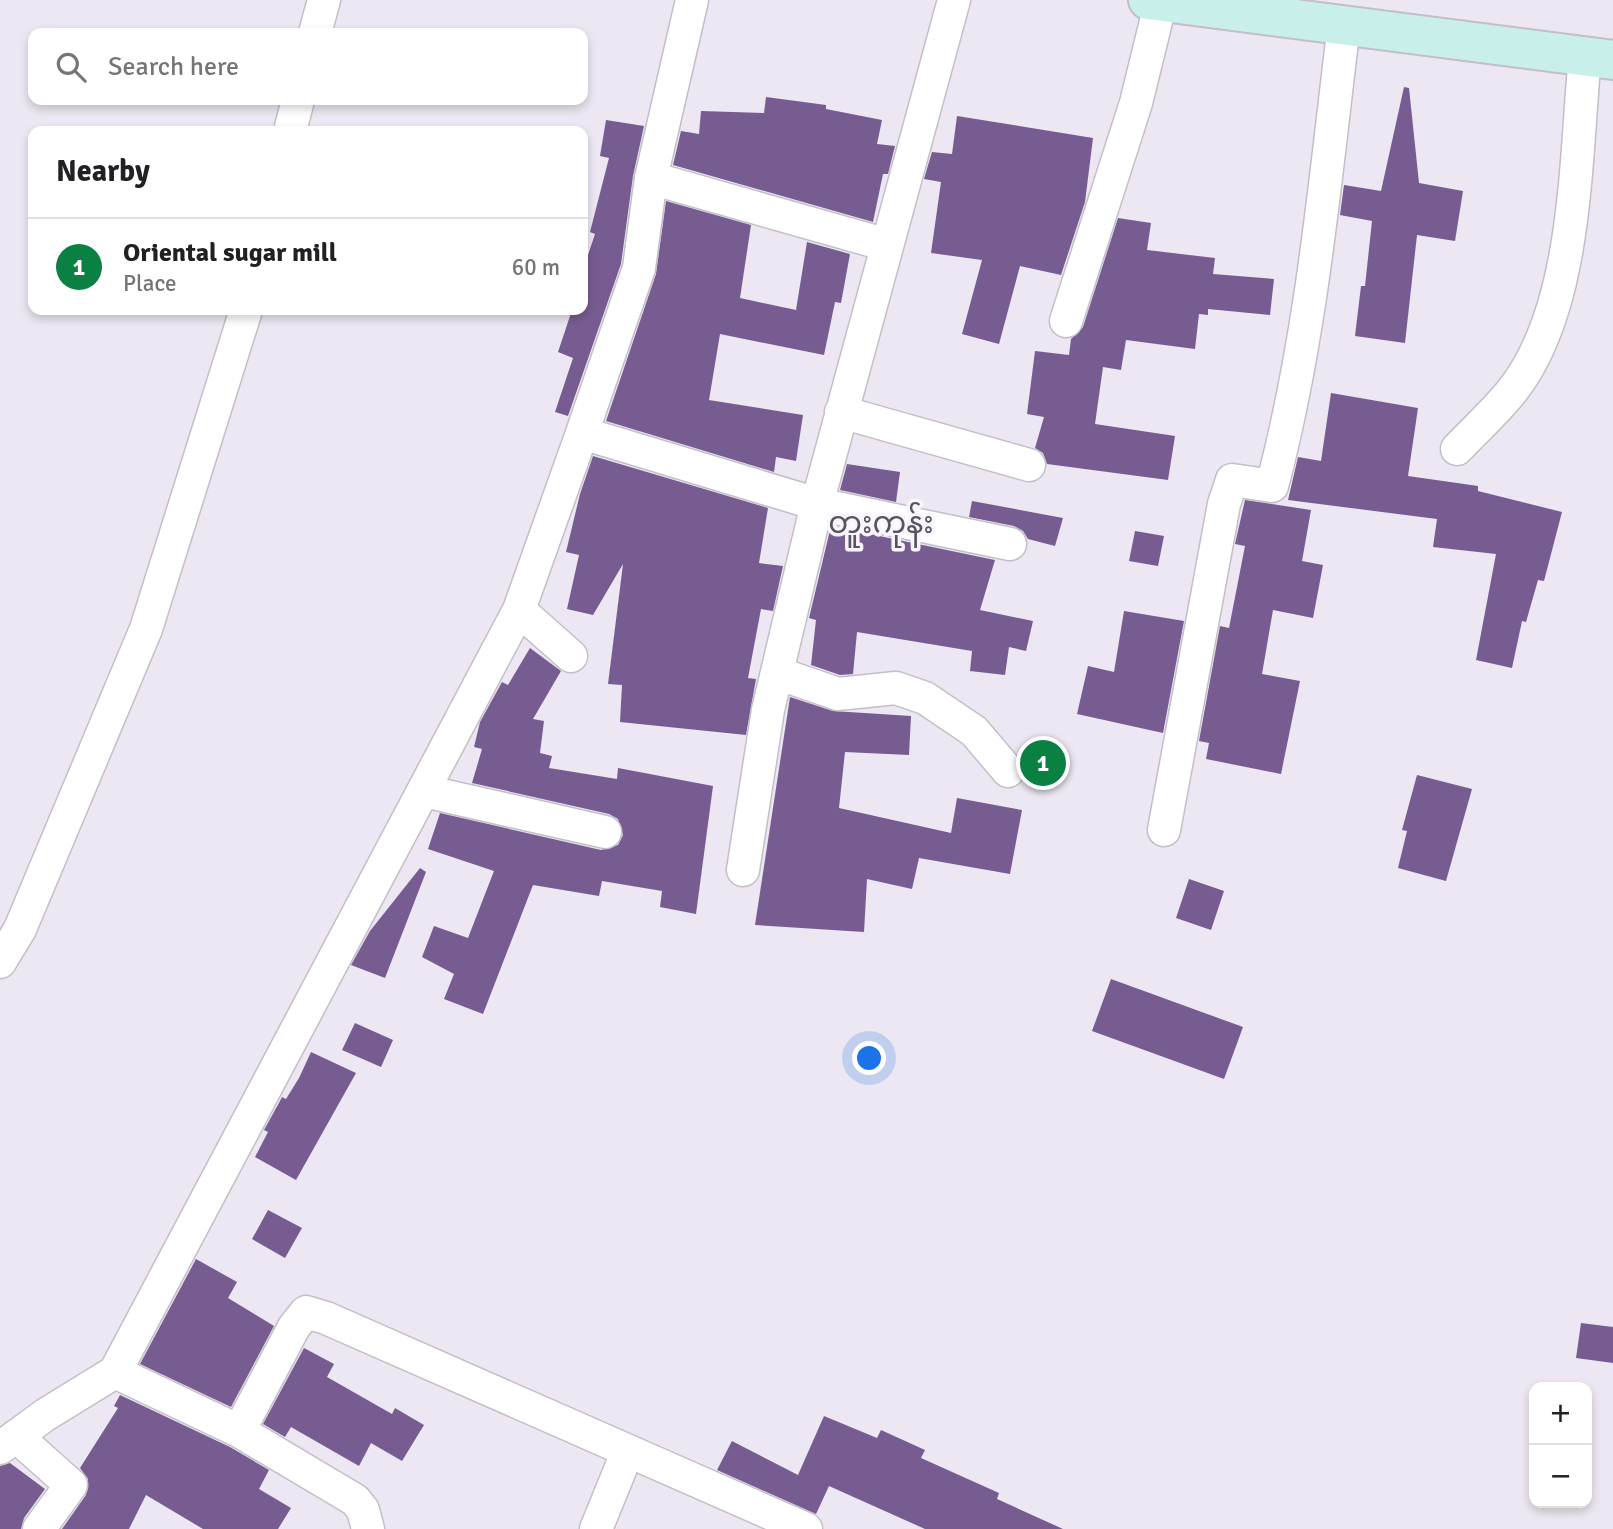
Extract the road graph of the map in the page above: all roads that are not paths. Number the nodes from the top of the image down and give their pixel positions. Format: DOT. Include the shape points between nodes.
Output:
graph roads {
  1 [pos="324,0"];
  2 [pos="692,0"];
  3 [pos="954,0"];
  4 [pos="1154,1"];
  5 [pos="1344,25"];
  6 [pos="316,28"];
  7 [pos="1599,58"];
  8 [pos="297,105"];
  9 [pos="291,126"];
  10 [pos="651,178"];
  11 [pos="887,245"];
  12 [pos="244,315"];
  13 [pos="1066,321"];
  14 [pos="841,412"];
  15 [pos="582,433"];
  16 [pos="1457,449"];
  17 [pos="1029,465"];
  18 [pos="817,504"];
  19 [pos="1010,544"];
  20 [pos="519,610"];
  21 [pos="571,656"];
  22 [pos="777,673"];
  23 [pos="1008,771"];
  24 [pos="424,791"];
  25 [pos="1164,830"];
  26 [pos="605,832"];
  27 [pos="743,870"];
  28 [pos="0,961"];
  29 [pos="115,1372"];
  30 [pos="239,1431"];
  31 [pos="8,1442"];
  32 [pos="627,1453"];
  33 [pos="39,1529"];
  34 [pos="368,1529"];
  35 [pos="596,1529"];
  36 [pos="806,1529"];
  1 -- 6 [label="street"];
  2 -- 10 [label="street"];
  3 -- 11 [label="street"];
  4 -- 5 [label="street"];
  4 -- 13 [label="street" via="1136,103"];
  5 -- 7 [label="street"];
  5 -- 25 [label="street" via="1320,236 1287,428 1272,485 1233,480 1224,504"];
  7 -- 16 [label="street" via="1565,267 1551,320 1514,389"];
  8 -- 9 [label="street"];
  10 -- 11 [label="street"];
  10 -- 15 [label="street" via="639,268"];
  11 -- 14 [label="street"];
  12 -- 28 [label="street" via="146,629 20,929"];
  14 -- 17 [label="street"];
  14 -- 18 [label="street"];
  15 -- 18 [label="street"];
  15 -- 20 [label="street"];
  18 -- 19 [label="street"];
  18 -- 22 [label="street"];
  20 -- 21 [label="street"];
  20 -- 24 [label="street"];
  22 -- 23 [label="street" via="838,694 896,688 925,698 974,731"];
  22 -- 27 [label="street"];
  24 -- 26 [label="street"];
  24 -- 29 [label="street"];
  29 -- 30 [label="street"];
  29 -- 31 [label="street"];
  30 -- 32 [label="street" via="306,1312"];
  30 -- 34 [label="street" via="355,1500"];
  31 -- 33 [label="street" via="71,1485"];
  32 -- 35 [label="street"];
  32 -- 36 [label="street"];
}
